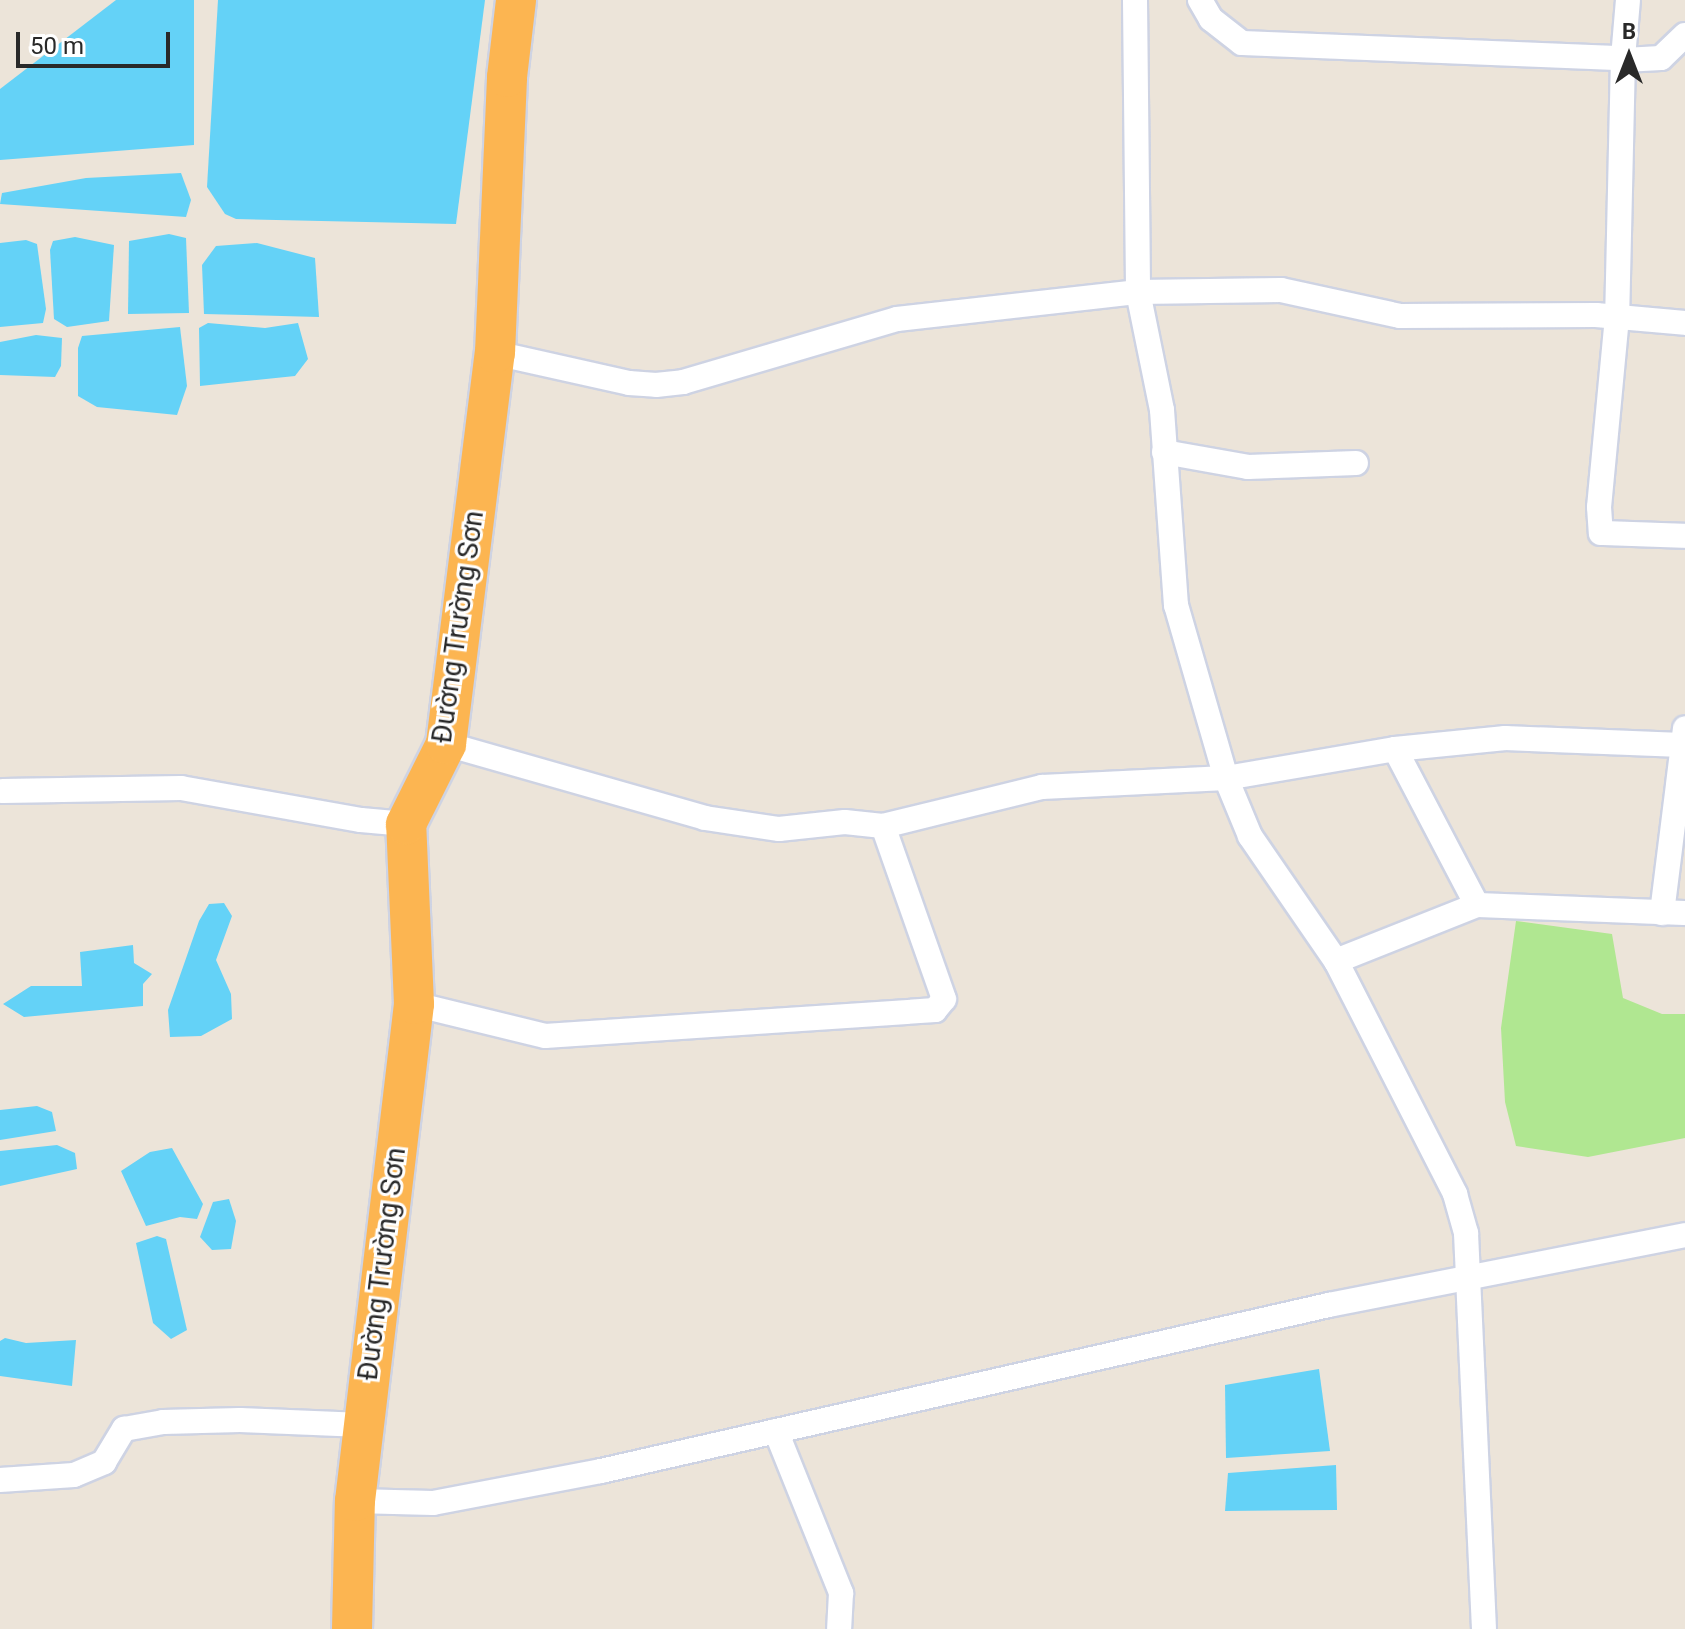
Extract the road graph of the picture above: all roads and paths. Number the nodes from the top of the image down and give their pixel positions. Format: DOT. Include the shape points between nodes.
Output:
graph roads {
  1 [pos="516,0"];
  2 [pos="1135,0"];
  3 [pos="1200,0"];
  4 [pos="1628,0"];
  5 [pos="1685,35"];
  6 [pos="1623,59"];
  7 [pos="1138,292"];
  8 [pos="1617,317"];
  9 [pos="1685,323"];
  10 [pos="495,353"];
  11 [pos="1164,452"];
  12 [pos="1356,463"];
  13 [pos="1685,536"];
  14 [pos="1683,736"];
  15 [pos="446,744"];
  16 [pos="1395,749"];
  17 [pos="1226,778"];
  18 [pos="3,791"];
  19 [pos="406,824"];
  20 [pos="883,826"];
  21 [pos="1477,905"];
  22 [pos="1674,913"];
  23 [pos="1336,961"];
  24 [pos="414,1004"];
  25 [pos="1685,1235"];
  26 [pos="1468,1278"];
  27 [pos="363,1425"];
  28 [pos="776,1431"];
  29 [pos="0,1480"];
  30 [pos="355,1501"];
  31 [pos="352,1629"];
  32 [pos="839,1629"];
  33 [pos="1484,1629"];
  1 -- 10 [label="highway, Đường Trường Sơn" via="507,77"];
  2 -- 7 [label="street"];
  3 -- 6 [label="street" via="1211,19 1242,43"];
  4 -- 6 [label="street"];
  5 -- 6 [label="street" via="1661,58"];
  6 -- 8 [label="street"];
  7 -- 8 [label="street" via="1281,290 1400,316"];
  7 -- 10 [label="street" via="897,319 683,382 656,385"];
  7 -- 11 [label="street" via="1162,410"];
  8 -- 9 [label="street"];
  8 -- 13 [label="street" via="1601,533"];
  10 -- 15 [label="highway, Đường Trường Sơn"];
  11 -- 12 [label="street" via="1248,467"];
  11 -- 17 [label="street" via="1176,605"];
  14 -- 16 [label="street" via="1505,738"];
  14 -- 22 [label="street"];
  15 -- 19 [label="highway, Đường Trường Sơn"];
  15 -- 20 [label="street" via="705,818 779,829 845,822"];
  16 -- 17 [label="street"];
  16 -- 21 [label="street"];
  17 -- 20 [label="street" via="1042,787"];
  17 -- 23 [label="street" via="1250,836"];
  18 -- 19 [label="street" via="181,788"];
  19 -- 24 [label="highway, Đường Trường Sơn"];
  20 -- 24 [label="street" via="944,999 935,1010 545,1036"];
  21 -- 22 [label="street"];
  21 -- 23 [label="street"];
  23 -- 26 [label="street" via="1455,1194 1466,1233"];
  24 -- 27 [label="highway, Đường Trường Sơn"];
  25 -- 26 [label="street"];
  26 -- 28 [label="street"];
  26 -- 33 [label="street"];
  27 -- 29 [label="street" via="163,1422 124,1429 104,1462 74,1475"];
  27 -- 30 [label="highway, Đường Trường Sơn"];
  28 -- 30 [label="street" via="433,1503"];
  28 -- 32 [label="street" via="841,1593"];
  30 -- 31 [label="highway, Đường Trường Sơn"];
}
